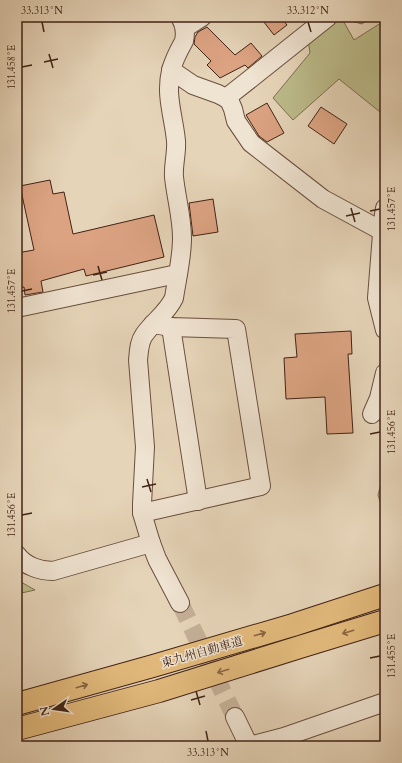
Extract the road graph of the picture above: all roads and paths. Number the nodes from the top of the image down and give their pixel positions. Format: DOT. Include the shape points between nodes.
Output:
graph roads {
  1 [pos="202,17"];
  2 [pos="328,17"];
  3 [pos="183,23"];
  4 [pos="171,70"];
  5 [pos="226,98"];
  6 [pos="385,208"];
  7 [pos="384,230"];
  8 [pos="177,274"];
  9 [pos="17,308"];
  10 [pos="153,324"];
  11 [pos="171,327"];
  12 [pos="385,330"];
  13 [pos="385,373"];
  14 [pos="372,414"];
  15 [pos="198,501"];
  16 [pos="142,514"];
  17 [pos="151,543"];
  18 [pos="17,554"];
  19 [pos="385,595"];
  20 [pos="180,603"];
  21 [pos="385,621"];
  22 [pos="385,702"];
  23 [pos="17,704"];
  24 [pos="235,717"];
  25 [pos="17,729"];
  26 [pos="249,746"];
  1 -- 3 [label="street"];
  2 -- 5 [label="street"];
  3 -- 4 [label="street" via="184,41"];
  4 -- 5 [label="street" via="193,85"];
  4 -- 8 [label="street" via="169,92 176,142 174,176 182,237"];
  5 -- 7 [label="street" via="230,102 236,121 251,143 323,199"];
  6 -- 7 [label="street"];
  7 -- 12 [label="street" via="377,298"];
  8 -- 9 [label="street"];
  8 -- 10 [label="street" via="174,298"];
  10 -- 11 [label="street"];
  10 -- 16 [label="street" via="144,336 138,351 145,447"];
  11 -- 15 [label="street"];
  11 -- 15 [label="street" via="236,329 261,486"];
  13 -- 14 [label="street"];
  15 -- 16 [label="street"];
  16 -- 17 [label="street"];
  17 -- 18 [label="street" via="45,571 25,563"];
  17 -- 20 [label="street"];
  23 -- 19 [label="highway, 東九州自動車道, one-way" via="264,634"];
  21 -- 25 [label="highway, 東九州自動車道, one-way" via="159,691"];
  22 -- 26 [label="street" via="284,737"];
  24 -- 26 [label="street"];
}
